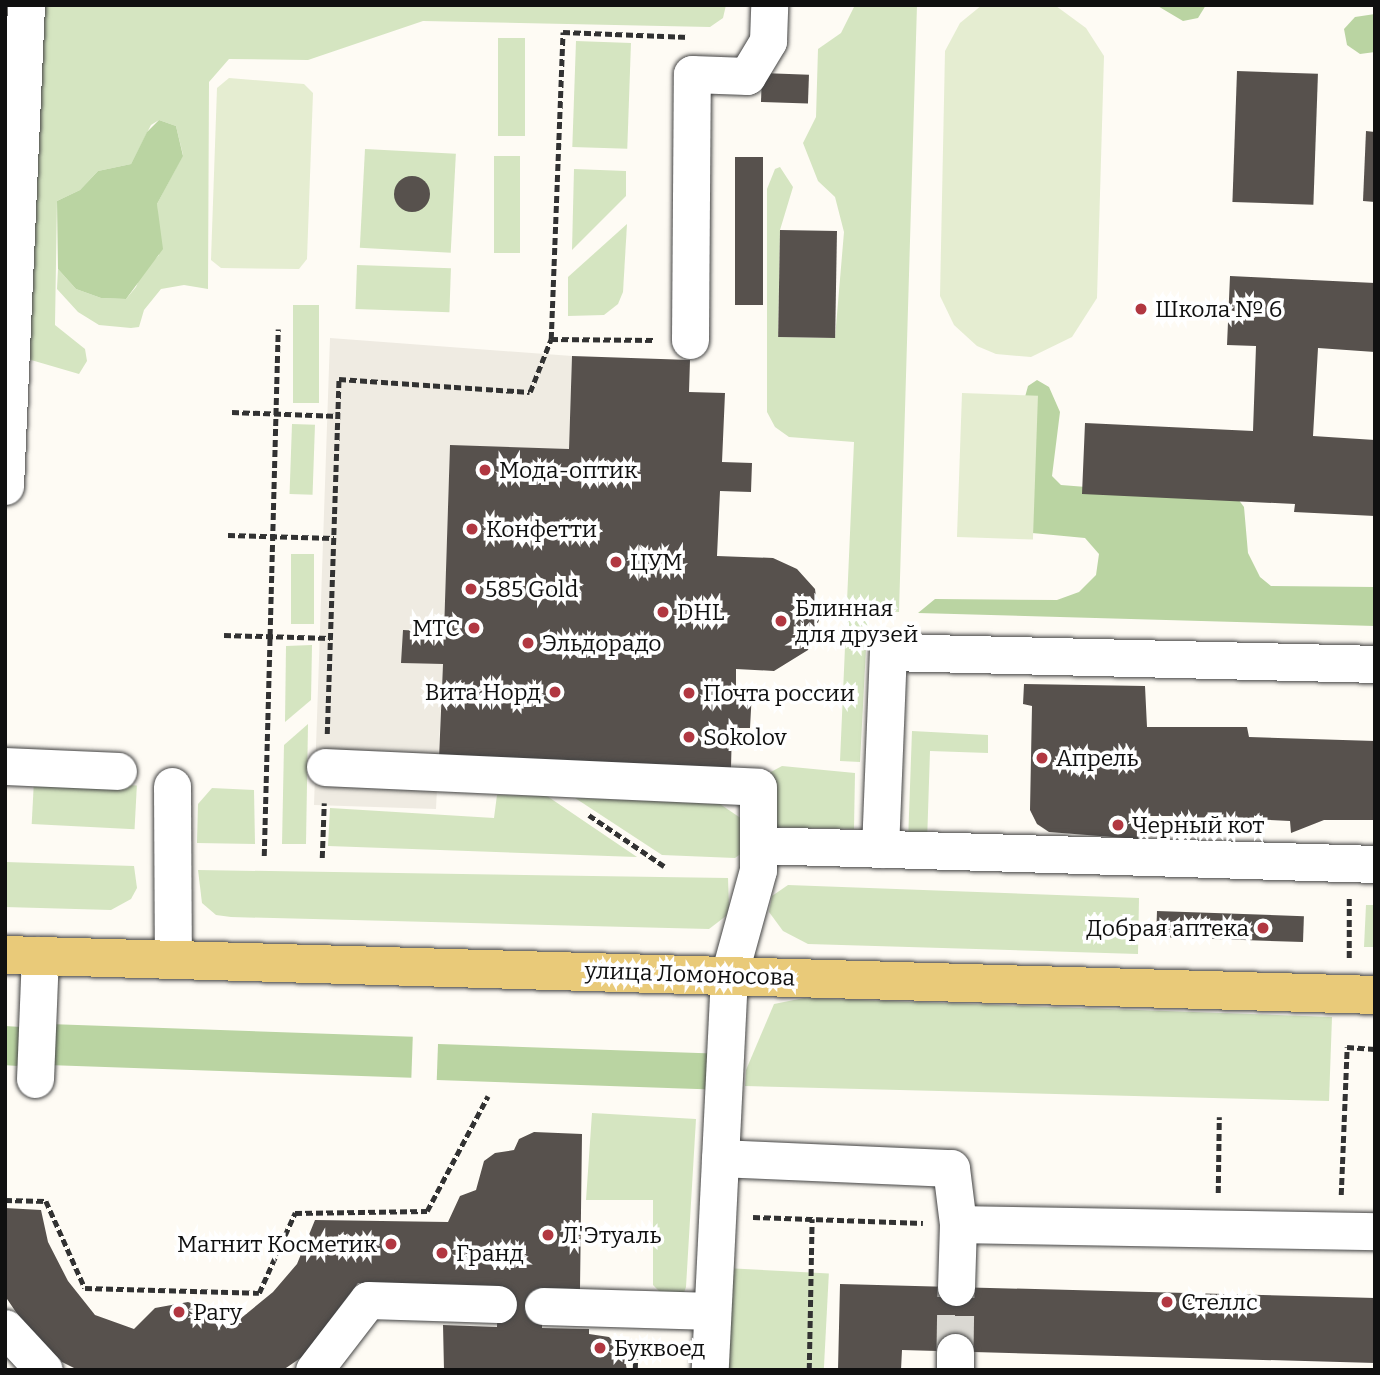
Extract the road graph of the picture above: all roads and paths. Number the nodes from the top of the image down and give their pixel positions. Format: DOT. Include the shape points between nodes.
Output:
graph roads {
  1 [pos="26,5"];
  2 [pos="769,5"];
  3 [pos="699,38"];
  4 [pos="278,329"];
  5 [pos="551,339"];
  6 [pos="690,340"];
  7 [pos="7,406"];
  8 [pos="232,412"];
  9 [pos="275,414"];
  10 [pos="339,416"];
  11 [pos="5,485"];
  12 [pos="228,535"];
  13 [pos="272,536"];
  14 [pos="334,538"];
  15 [pos="224,635"];
  16 [pos="270,637"];
  17 [pos="330,638"];
  18 [pos="1375,664"];
  19 [pos="5,766"];
  20 [pos="325,767"];
  21 [pos="118,771"];
  22 [pos="533,778"];
  23 [pos="172,786"];
  24 [pos="758,845"];
  25 [pos="880,849"];
  26 [pos="264,856"];
  27 [pos="322,858"];
  28 [pos="1375,864"];
  29 [pos="664,866"];
  30 [pos="1349,892"];
  31 [pos="22,955"];
  32 [pos="1349,959"];
  33 [pos="173,960"];
  34 [pos="729,975"];
  35 [pos="1375,995"];
  36 [pos="1375,1049"];
  37 [pos="36,1079"];
  38 [pos="488,1096"];
  39 [pos="1219,1117"];
  40 [pos="720,1157"];
  41 [pos="5,1200"];
  42 [pos="717,1216"];
  43 [pos="812,1219"];
  44 [pos="958,1224"];
  45 [pos="1218,1228"];
  46 [pos="1357,1231"];
  47 [pos="956,1287"];
  48 [pos="498,1304"];
  49 [pos="543,1306"];
  50 [pos="712,1311"];
  51 [pos="5,1328"];
  52 [pos="44,1370"];
  53 [pos="314,1370"];
  54 [pos="710,1370"];
  55 [pos="809,1370"];
  1 -- 7 [label="lane"];
  2 -- 6 [label="lane" via="768,41 747,76 692,74"];
  3 -- 5 [label="path" via="563,32"];
  4 -- 9 [label="path"];
  5 -- 6 [label="path"];
  5 -- 10 [label="path" via="530,392 339,379"];
  7 -- 11 [label="lane"];
  8 -- 9 [label="path"];
  9 -- 10 [label="path"];
  9 -- 13 [label="path"];
  10 -- 14 [label="path"];
  12 -- 13 [label="path"];
  13 -- 14 [label="path"];
  13 -- 16 [label="path"];
  14 -- 17 [label="path"];
  15 -- 16 [label="path"];
  16 -- 17 [label="path"];
  16 -- 26 [label="path"];
  17 -- 20 [label="path"];
  18 -- 25 [label="lane" via="888,652"];
  19 -- 21 [label="lane"];
  20 -- 22 [label="lane"];
  20 -- 27 [label="path"];
  22 -- 24 [label="lane" via="758,787"];
  22 -- 29 [label="path"];
  23 -- 33 [label="lane"];
  24 -- 25 [label="lane"];
  24 -- 34 [label="lane" via="758,870"];
  25 -- 28 [label="lane"];
  30 -- 32 [label="path"];
  31 -- 33 [label="main road, улица Ломоносова"];
  31 -- 37 [label="lane"];
  33 -- 34 [label="main road, улица Ломоносова"];
  34 -- 35 [label="main road, улица Ломоносова"];
  34 -- 40 [label="lane"];
  36 -- 46 [label="path" via="1347,1047"];
  38 -- 41 [label="path" via="426,1211 295,1213 260,1293 85,1288 46,1201"];
  39 -- 45 [label="path"];
  40 -- 42 [label="lane"];
  40 -- 44 [label="lane" via="951,1168"];
  42 -- 43 [label="path"];
  42 -- 50 [label="lane"];
  43 -- 44 [label="path"];
  43 -- 55 [label="path"];
  44 -- 45 [label="lane"];
  44 -- 47 [label="lane"];
  45 -- 46 [label="lane"];
  48 -- 53 [label="lane" via="369,1300"];
  49 -- 50 [label="lane"];
  50 -- 54 [label="lane"];
  51 -- 52 [label="lane"];
}
